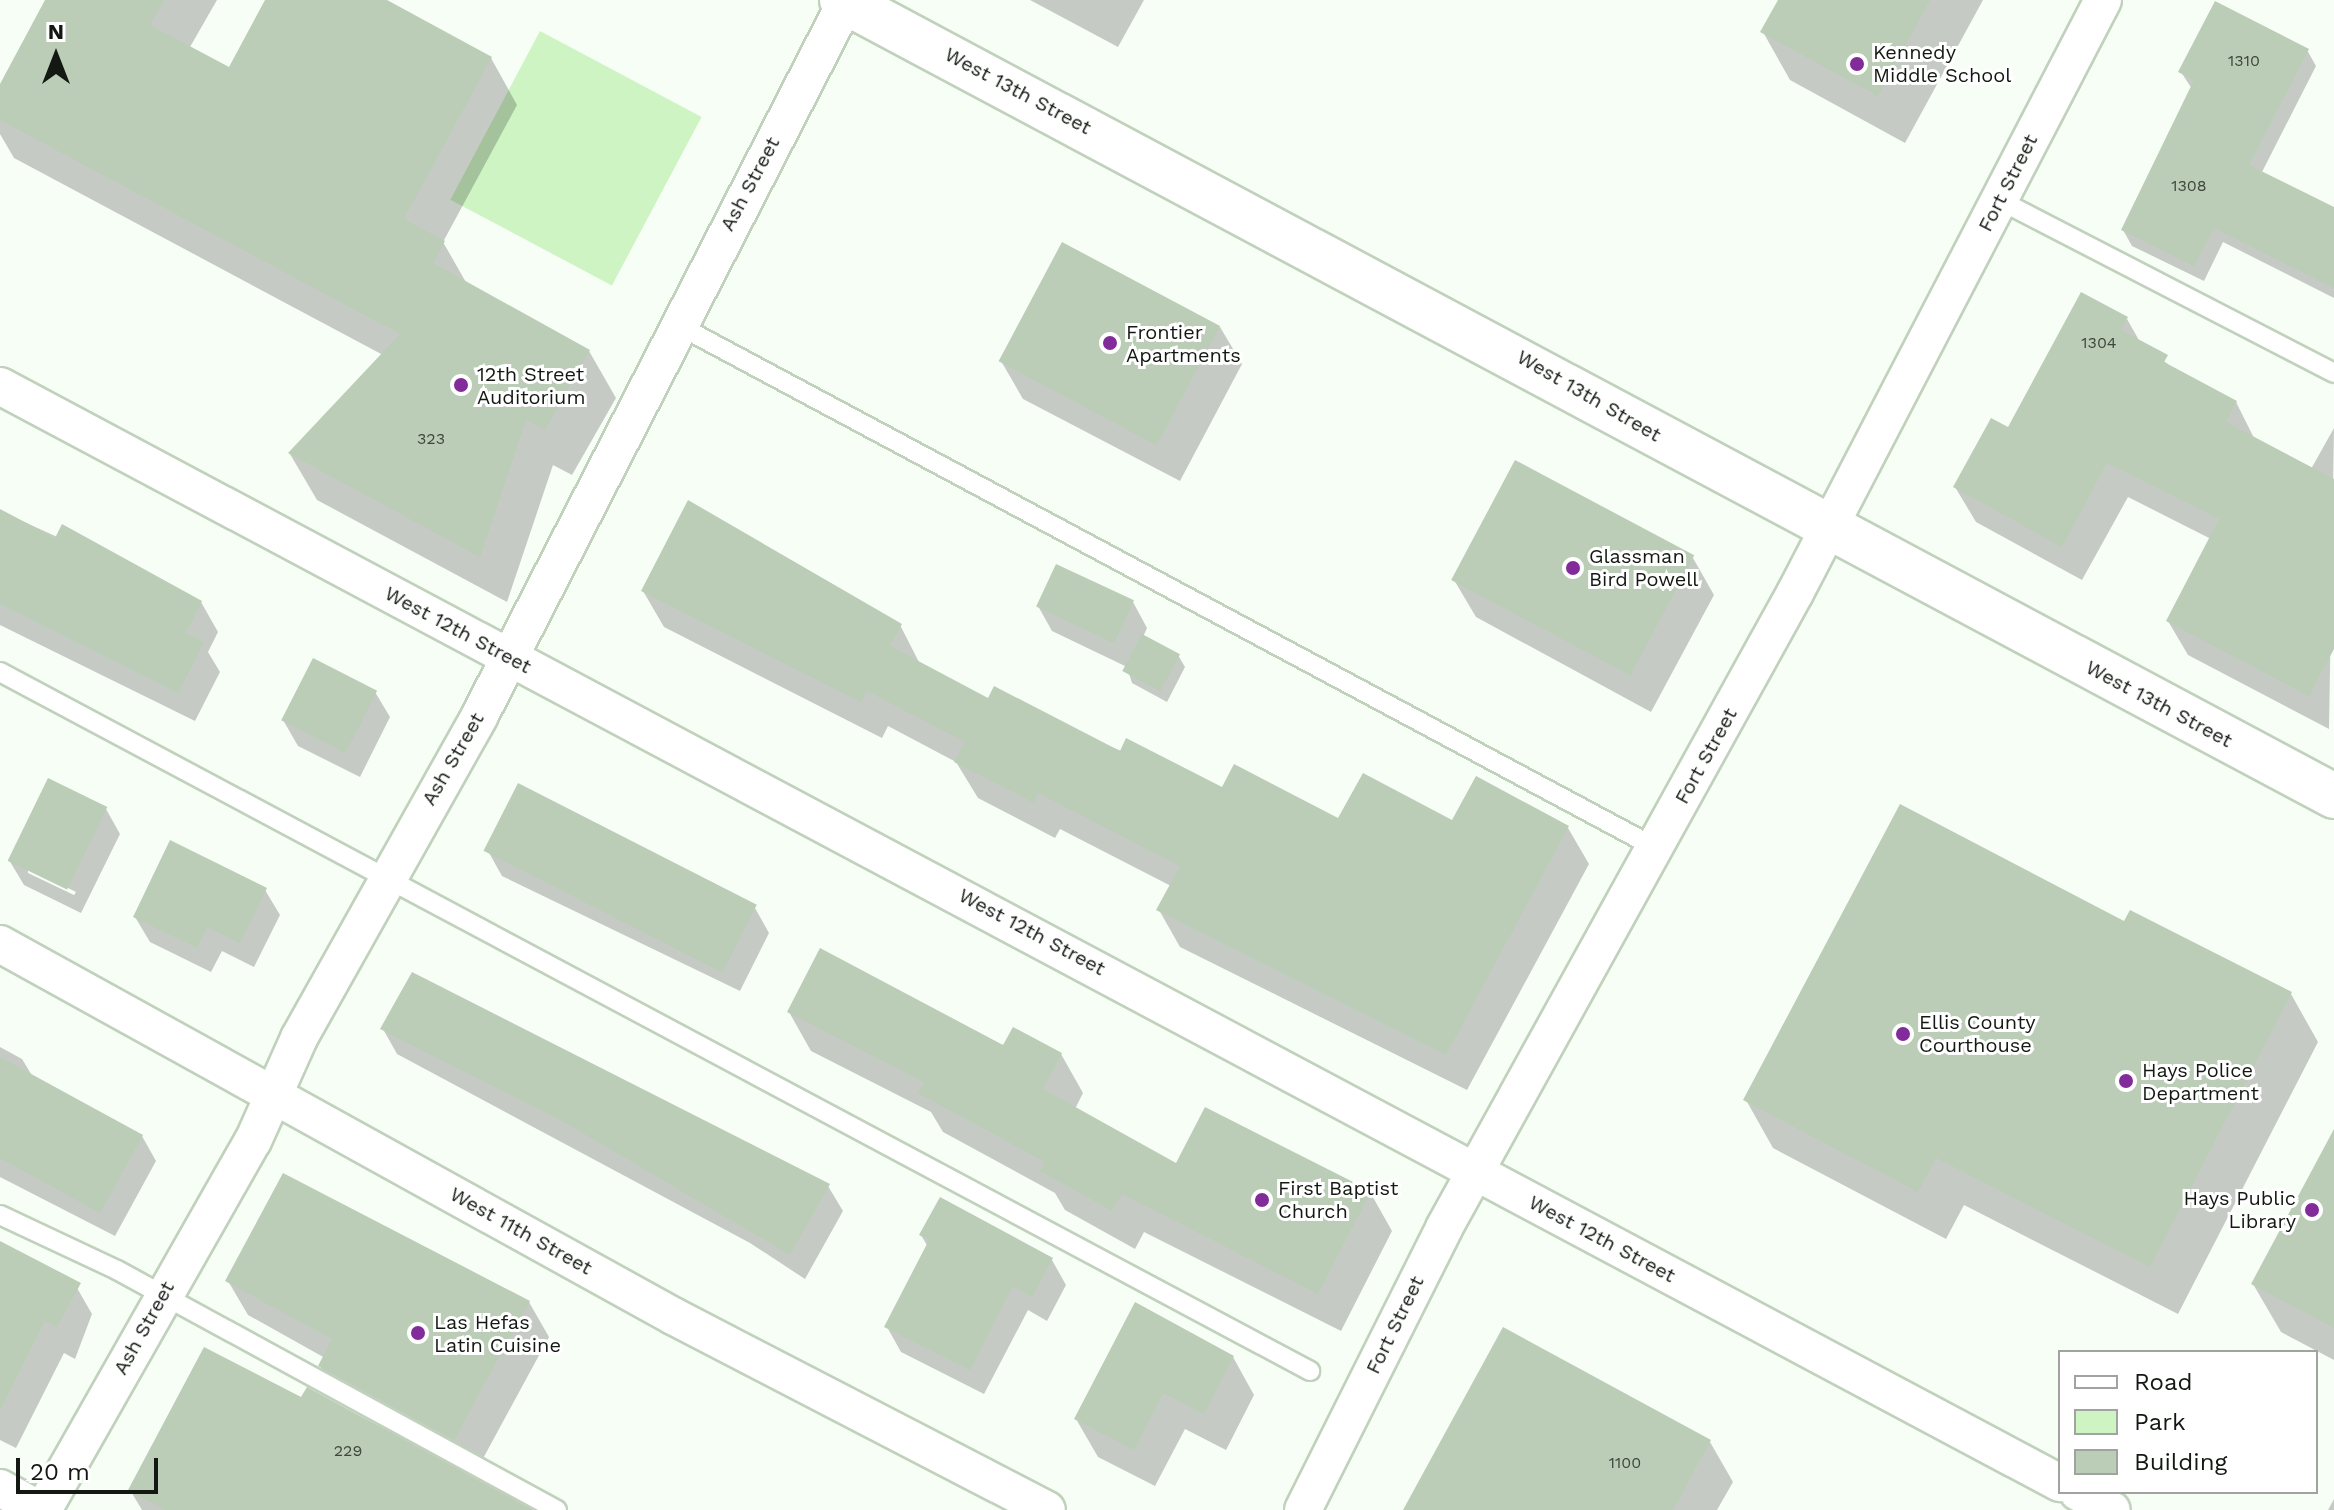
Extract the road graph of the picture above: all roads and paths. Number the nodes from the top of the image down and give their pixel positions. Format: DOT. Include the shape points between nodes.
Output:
graph roads {
  1 [pos="2103,0"];
  2 [pos="845,1"];
  3 [pos="1999,200"];
  4 [pos="676,324"];
  5 [pos="2334,373"];
  6 [pos="0,386"];
  7 [pos="1829,529"];
  8 [pos="509,656"];
  9 [pos="0,672"];
  10 [pos="2334,796"];
  11 [pos="1656,848"];
  12 [pos="383,878"];
  13 [pos="0,944"];
  14 [pos="277,1091"];
  15 [pos="1477,1169"];
  16 [pos="0,1215"];
  17 [pos="162,1294"];
  18 [pos="1310,1371"];
  19 [pos="2058,1482"];
  20 [pos="0,1488"];
  21 [pos="2082,1494"];
  22 [pos="41,1510"];
  23 [pos="557,1510"];
  24 [pos="1047,1510"];
  25 [pos="1303,1510"];
  26 [pos="2112,1510"];
  1 -- 3 [label="street, Fort Street"];
  2 -- 4 [label="street, Ash Street"];
  2 -- 7 [label="street, West 13th Street" via="1527,359"];
  3 -- 5 [label="lane"];
  3 -- 7 [label="street, Fort Street"];
  4 -- 8 [label="street, Ash Street"];
  4 -- 11 [label="lane"];
  6 -- 8 [label="street, West 12th Street"];
  7 -- 10 [label="street, West 13th Street"];
  7 -- 11 [label="street, Fort Street"];
  8 -- 12 [label="street, Ash Street"];
  8 -- 15 [label="street, West 12th Street"];
  9 -- 12 [label="lane"];
  11 -- 15 [label="street, Fort Street"];
  12 -- 14 [label="street, Ash Street"];
  12 -- 18 [label="lane"];
  13 -- 14 [label="street, West 11th Street"];
  14 -- 17 [label="street, Ash Street"];
  14 -- 24 [label="street, West 11th Street" via="673,1316"];
  15 -- 19 [label="street, West 12th Street"];
  15 -- 25 [label="street, Fort Street"];
  16 -- 17 [label="lane"];
  17 -- 22 [label="street, Ash Street"];
  17 -- 23 [label="lane"];
  20 -- 22 [label="street"];
  21 -- 26 [label="street"];
}
